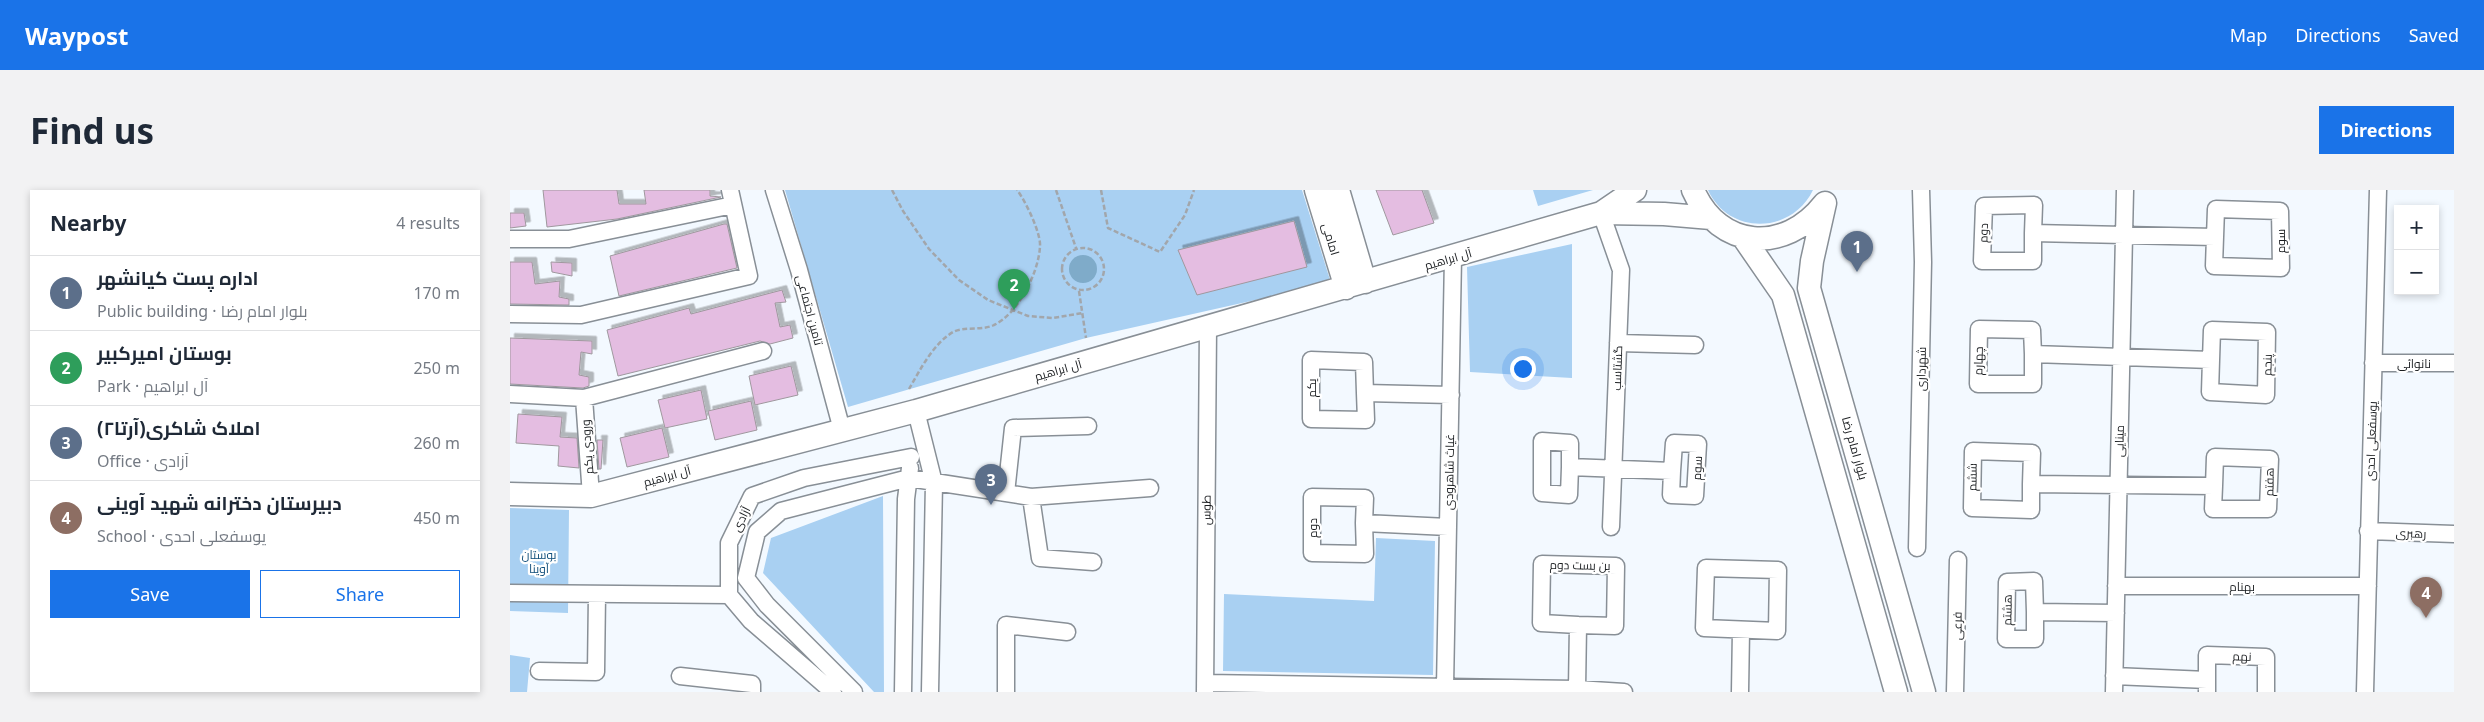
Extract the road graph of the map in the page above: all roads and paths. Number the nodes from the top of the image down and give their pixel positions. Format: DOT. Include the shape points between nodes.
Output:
graph roads {
  1 [pos="774,190"];
  2 [pos="892,190"];
  3 [pos="1018,190"];
  4 [pos="1056,190"];
  5 [pos="1101,190"];
  6 [pos="1194,190"];
  7 [pos="1316,190"];
  8 [pos="1338,190"];
  9 [pos="1635,190"];
  10 [pos="1693,190"];
  11 [pos="1921,190"];
  12 [pos="2125,190"];
  13 [pos="2378,190"];
  14 [pos="1827,196"];
  15 [pos="732,198"];
  16 [pos="1601,213"];
  17 [pos="1711,218"];
  18 [pos="2033,233"];
  19 [pos="2124,235"];
  20 [pos="1743,237"];
  21 [pos="2215,237"];
  22 [pos="510,239"];
  23 [pos="1076,248"];
  24 [pos="1453,257"];
  25 [pos="1355,285"];
  26 [pos="1079,291"];
  27 [pos="1014,310"];
  28 [pos="1083,313"];
  29 [pos="510,314"];
  30 [pos="1208,327"];
  31 [pos="1086,338"];
  32 [pos="1618,343"];
  33 [pos="1695,345"];
  34 [pos="763,351"];
  35 [pos="2033,354"];
  36 [pos="2121,359"];
  37 [pos="2211,360"];
  38 [pos="2373,363"];
  39 [pos="2454,363"];
  40 [pos="909,389"];
  41 [pos="1365,393"];
  42 [pos="510,394"];
  43 [pos="1451,395"];
  44 [pos="584,398"];
  45 [pos="916,411"];
  46 [pos="1088,426"];
  47 [pos="842,430"];
  48 [pos="911,457"];
  49 [pos="1570,466"];
  50 [pos="1614,469"];
  51 [pos="1672,471"];
  52 [pos="909,478"];
  53 [pos="934,483"];
  54 [pos="2031,484"];
  55 [pos="2118,486"];
  56 [pos="2214,486"];
  57 [pos="1150,488"];
  58 [pos="1006,493"];
  59 [pos="510,494"];
  60 [pos="591,496"];
  61 [pos="1031,497"];
  62 [pos="1364,523"];
  63 [pos="1611,526"];
  64 [pos="1448,527"];
  65 [pos="2368,531"];
  66 [pos="2454,534"];
  67 [pos="1917,548"];
  68 [pos="1958,560"];
  69 [pos="1094,562"];
  70 [pos="2116,586"];
  71 [pos="2368,586"];
  72 [pos="510,593"];
  73 [pos="597,594"];
  74 [pos="729,595"];
  75 [pos="2035,612"];
  76 [pos="2116,613"];
  77 [pos="1578,625"];
  78 [pos="1742,630"];
  79 [pos="1067,632"];
  80 [pos="539,671"];
  81 [pos="680,676"];
  82 [pos="2114,684"];
  83 [pos="2207,686"];
  84 [pos="1205,688"];
  85 [pos="1437,689"];
  86 [pos="1577,689"];
  87 [pos="1522,690"];
  88 [pos="752,692"];
  89 [pos="832,692"];
  90 [pos="854,692"];
  91 [pos="903,692"];
  92 [pos="930,692"];
  93 [pos="1006,692"];
  94 [pos="1624,692"];
  95 [pos="1740,692"];
  96 [pos="1896,692"];
  97 [pos="1924,692"];
  98 [pos="1956,692"];
  99 [pos="2266,692"];
  100 [pos="2365,692"];
  1 -- 47 [label="street, تامین اجتماعی"];
  2 -- 27 [label="path" via="929,249 959,280 988,300"];
  3 -- 27 [label="path" via="1025,199 1041,244 1031,280"];
  4 -- 23 [label="path"];
  5 -- 6 [label="path" via="1108,228 1160,252 1185,215"];
  7 -- 25 [label="main road, امامی"];
  8 -- 25 [label="main road, امامی"];
  9 -- 16 [label="main road"];
  10 -- 17 [label="main road" via="1699,204"];
  11 -- 67 [label="street, شهرداری" via="1923,262"];
  12 -- 19 [label="street, مینایی"];
  13 -- 38 [label="street, یوسفعلی احدی"];
  14 -- 20 [label="main road" via="1813,218 1798,230 1781,237"];
  14 -- 97 [label="main road, بلوار امام رضا" via="1809,288"];
  15 -- 22 [label="street" via="569,239"];
  15 -- 29 [label="street" via="749,276 581,315"];
  16 -- 17 [label="main road"];
  16 -- 24 [label="main road, آل ابراهیم"];
  16 -- 32 [label="street, گشتاسب" via="1621,270"];
  17 -- 20 [label="main road" via="1726,230"];
  18 -- 18 [label="street, دوم" via="2033,261 1982,261 1984,206 2034,205"];
  18 -- 19 [label="street"];
  19 -- 21 [label="street"];
  19 -- 36 [label="street, مینایی"];
  20 -- 96 [label="main road" via="1783,295"];
  21 -- 21 [label="street, سوم" via="2214,266 2280,268 2280,211 2216,209"];
  23 -- 26 [label="path" via="1066,255 1061,269 1066,283"];
  23 -- 26 [label="path" via="1090,248 1100,256 1105,268 1102,280 1092,289"];
  24 -- 25 [label="main road, آل ابراهیم"];
  24 -- 43 [label="street, غیاث شاهرودی"];
  25 -- 30 [label="main road, آل ابراهیم"];
  26 -- 28 [label="path"];
  27 -- 28 [label="path" via="1028,316 1054,318"];
  27 -- 40 [label="path" via="993,326 953,332 927,357"];
  28 -- 31 [label="path"];
  30 -- 45 [label="main road, آل ابراهیم"];
  30 -- 84 [label="street, طوس"];
  32 -- 33 [label="street"];
  32 -- 50 [label="street, گشتاسب"];
  34 -- 44 [label="street"];
  35 -- 35 [label="street, چهارم" via="2033,384 1978,384 1979,329 2032,330"];
  35 -- 36 [label="street"];
  36 -- 37 [label="street"];
  36 -- 55 [label="street, مینایی"];
  37 -- 37 [label="street, پنجم" via="2210,392 2266,395 2267,332 2212,330"];
  38 -- 39 [label="street, نانوائی"];
  38 -- 65 [label="street, یوسفعلی احدی"];
  41 -- 41 [label="street, یکم" via="1366,420 1311,419 1311,360 1364,362"];
  41 -- 43 [label="street"];
  42 -- 44 [label="street"];
  43 -- 64 [label="street, غیاث شاهرودی"];
  44 -- 60 [label="street, ورودی یکم"];
  45 -- 47 [label="main road, آل ابراهیم"];
  45 -- 48 [label="street"];
  45 -- 53 [label="street"];
  46 -- 58 [label="street" via="1013,428"];
  47 -- 60 [label="main road, آل ابراهیم"];
  48 -- 52 [label="street"];
  48 -- 74 [label="street, آزادی" via="804,478 752,496 729,543"];
  49 -- 50 [label="street"];
  50 -- 51 [label="street, سوم"];
  50 -- 63 [label="street, گشتاسب"];
  52 -- 53 [label="street"];
  52 -- 90 [label="street" via="781,511 757,532 746,578 767,604"];
  52 -- 91 [label="street"];
  53 -- 58 [label="street"];
  53 -- 92 [label="street"];
  54 -- 54 [label="street, ششم" via="2031,510 1972,508 1973,451 2032,453"];
  54 -- 55 [label="street"];
  55 -- 56 [label="street"];
  55 -- 70 [label="street, مینایی"];
  56 -- 56 [label="street, هفتم" via="2213,508 2268,509 2270,459 2215,457"];
  57 -- 61 [label="street"];
  58 -- 61 [label="street"];
  59 -- 60 [label="main road, آل ابراهیم"];
  61 -- 69 [label="street" via="1040,558"];
  62 -- 62 [label="street, دوم" via="1366,554 1312,552 1312,497 1365,498"];
  62 -- 64 [label="street"];
  64 -- 85 [label="street, غیاث شاهرودی"];
  65 -- 66 [label="street, رهبری"];
  65 -- 71 [label="street, یوسفعلی احدی"];
  68 -- 98 [label="street, فرعی"];
  70 -- 71 [label="street, بهنام"];
  70 -- 76 [label="street, مینایی"];
  71 -- 100 [label="street, یوسفعلی احدی"];
  72 -- 73 [label="street"];
  73 -- 74 [label="street"];
  73 -- 80 [label="street" via="596,672"];
  74 -- 89 [label="street" via="752,621"];
  75 -- 76 [label="street"];
  76 -- 82 [label="street, مینایی"];
  77 -- 77 [label="street, بن بست دوم" via="1615,626 1616,566 1542,564 1541,623"];
  77 -- 86 [label="street"];
  78 -- 78 [label="street" via="1777,632 1778,570 1706,568 1704,628"];
  78 -- 95 [label="street"];
  79 -- 93 [label="street" via="1006,625"];
  81 -- 88 [label="street" via="752,684"];
  82 -- 83 [label="street, نهم"];
  83 -- 99 [label="street, نهم" via="2207,655 2266,657"];
  84 -- 85 [label="street"];
  85 -- 87 [label="street"];
  86 -- 87 [label="street"];
  86 -- 94 [label="street"];
}
